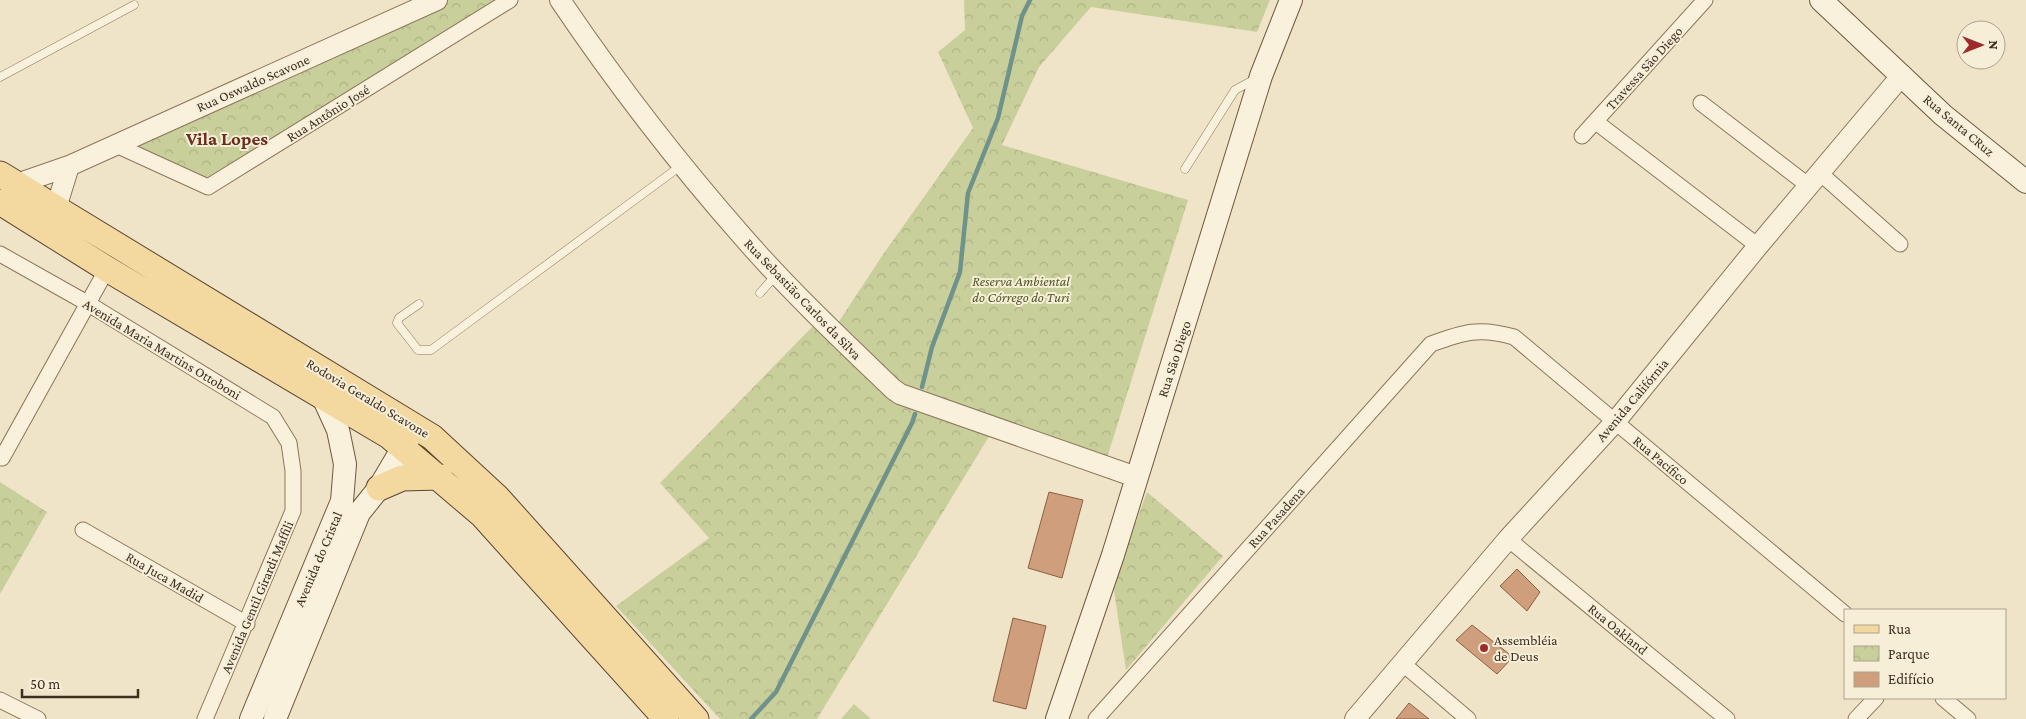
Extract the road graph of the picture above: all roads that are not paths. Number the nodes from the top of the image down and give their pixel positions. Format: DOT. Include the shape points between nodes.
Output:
graph roads {
  1 [pos="437,0"];
  2 [pos="510,0"];
  3 [pos="560,0"];
  4 [pos="1291,0"];
  5 [pos="1705,0"];
  6 [pos="1821,0"];
  7 [pos="134,5"];
  8 [pos="1261,76"];
  9 [pos="1902,76"];
  10 [pos="0,77"];
  11 [pos="1701,103"];
  12 [pos="1596,122"];
  13 [pos="1582,136"];
  14 [pos="116,145"];
  15 [pos="682,165"];
  16 [pos="69,166"];
  17 [pos="1185,170"];
  18 [pos="2023,173"];
  19 [pos="9,179"];
  20 [pos="1814,179"];
  21 [pos="0,202"];
  22 [pos="56,208"];
  23 [pos="1900,244"];
  24 [pos="1758,246"];
  25 [pos="0,254"];
  26 [pos="107,269"];
  27 [pos="777,274"];
  28 [pos="760,293"];
  29 [pos="87,303"];
  30 [pos="420,304"];
  31 [pos="1466,332"];
  32 [pos="322,395"];
  33 [pos="1615,422"];
  34 [pos="416,426"];
  35 [pos="403,448"];
  36 [pos="2,458"];
  37 [pos="293,471"];
  38 [pos="1136,477"];
  39 [pos="440,478"];
  40 [pos="379,488"];
  41 [pos="83,530"];
  42 [pos="1508,539"];
  43 [pos="1844,613"];
  44 [pos="247,624"];
  45 [pos="1402,663"];
  46 [pos="1875,699"];
  47 [pos="1944,699"];
  48 [pos="0,700"];
  49 [pos="38,719"];
  50 [pos="205,719"];
  51 [pos="251,719"];
  52 [pos="275,719"];
  53 [pos="666,719"];
  54 [pos="696,719"];
  55 [pos="1057,719"];
  56 [pos="1096,719"];
  57 [pos="1354,719"];
  58 [pos="1468,719"];
  59 [pos="1727,719"];
  60 [pos="1856,719"];
  61 [pos="1968,719"];
  1 -- 14 [label="street, Rua Oswaldo Scavone"];
  2 -- 14 [label="street, Rua Antônio José" via="208,187"];
  3 -- 15 [label="street, Rua Sebastião Carlos da Silva" via="595,52"];
  4 -- 8 [label="main road, Rua São Diego"];
  5 -- 12 [label="street, Travessa São Diego"];
  6 -- 9 [label="main road"];
  7 -- 10 [label="lane"];
  8 -- 17 [label="lane" via="1234,90"];
  8 -- 38 [label="main road, Rua São Diego"];
  9 -- 18 [label="main road, Rua Santa CRuz" via="1943,115"];
  9 -- 20 [label="street, Avenida Califórnia"];
  11 -- 20 [label="street"];
  12 -- 13 [label="street, Travessa São Diego"];
  12 -- 24 [label="street"];
  14 -- 16 [label="street, Rua Oswaldo Scavone"];
  15 -- 27 [label="street, Rua Sebastião Carlos da Silva"];
  15 -- 30 [label="lane" via="424,352 418,350 398,323 399,318"];
  16 -- 19 [label="street, Rua Oswaldo Scavone"];
  16 -- 22 [label="street"];
  19 -- 22 [label="main road, Rodovia Geraldo Scavone"];
  20 -- 23 [label="street"];
  20 -- 24 [label="street, Avenida Califórnia"];
  21 -- 26 [label="main road, Rodovia Geraldo Scavone"];
  22 -- 34 [label="main road, Rodovia Geraldo Scavone"];
  24 -- 33 [label="street, Avenida Califórnia"];
  25 -- 29 [label="street, Avenida Maria Martins Ottoboni"];
  26 -- 29 [label="street"];
  26 -- 32 [label="main road, Rodovia Geraldo Scavone"];
  27 -- 28 [label="lane"];
  27 -- 38 [label="street, Rua Sebastião Carlos da Silva" via="900,394"];
  29 -- 36 [label="street"];
  29 -- 37 [label="street, Avenida Maria Martins Ottoboni" via="274,417 289,444"];
  31 -- 33 [label="street, Rua Pacífico" via="1493,331 1514,337"];
  31 -- 56 [label="street, Rua Pasadena" via="1431,344"];
  32 -- 35 [label="main road, Rodovia Geraldo Scavone"];
  32 -- 51 [label="main road, Avenida do Cristal" via="338,430 345,464 342,501"];
  33 -- 42 [label="street, Avenida Califórnia"];
  33 -- 43 [label="street, Rua Pacífico"];
  34 -- 35 [label="main road, Avenida do Cristal"];
  34 -- 54 [label="main road, Rodovia Geraldo Scavone" via="432,436 498,498"];
  35 -- 39 [label="main road, Rodovia Geraldo Scavone"];
  35 -- 40 [label="main road, Avenida do Cristal"];
  37 -- 44 [label="street, Avenida Gentil Girardi Maffili" via="293,511"];
  38 -- 55 [label="main road, Rua São Diego"];
  39 -- 40 [label="main road" via="402,478"];
  39 -- 53 [label="main road, Rodovia Geraldo Scavone" via="482,516"];
  40 -- 52 [label="main road, Avenida do Cristal" via="359,513"];
  41 -- 44 [label="street, Rua Juca Madid"];
  42 -- 45 [label="street, Avenida Califórnia"];
  42 -- 59 [label="street, Rua Oakland"];
  44 -- 50 [label="street, Avenida Gentil Girardi Maffili"];
  45 -- 57 [label="street, Avenida Califórnia"];
  45 -- 58 [label="street"];
  46 -- 60 [label="street"];
  47 -- 61 [label="street"];
  48 -- 49 [label="street"];
}
